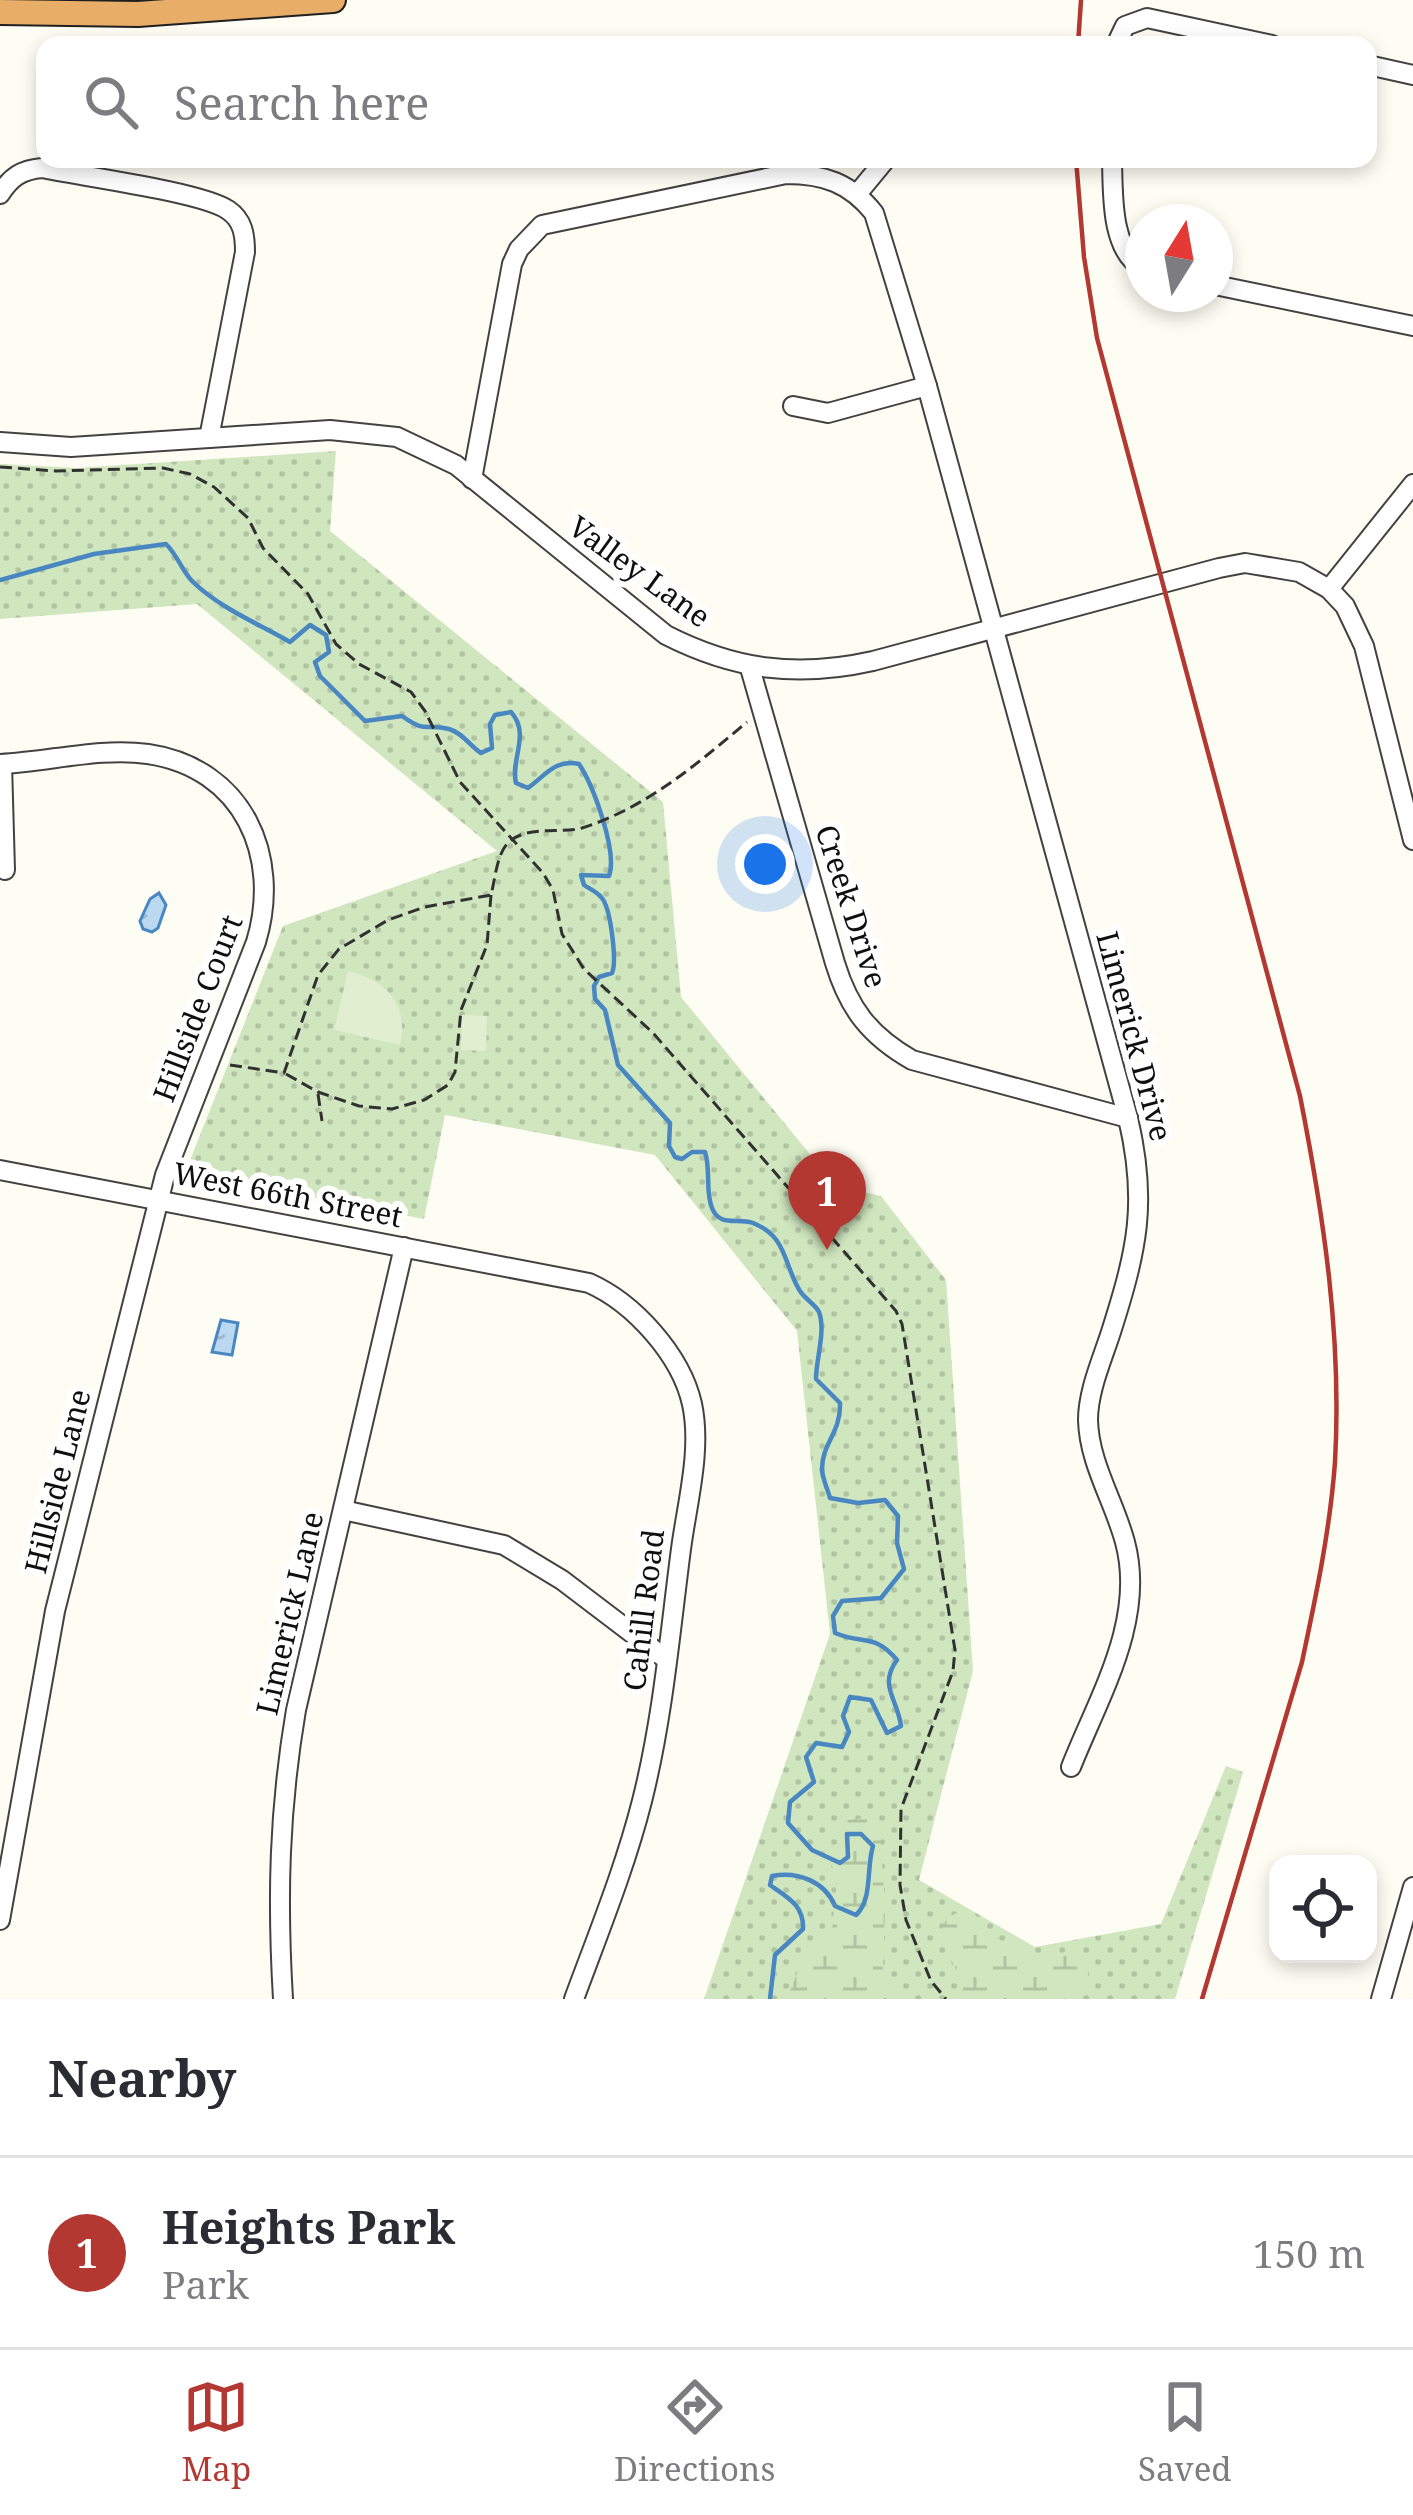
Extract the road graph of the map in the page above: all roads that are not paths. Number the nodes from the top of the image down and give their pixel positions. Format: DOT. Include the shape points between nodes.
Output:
graph roads {
  1 [pos="333,0"];
  2 [pos="0,12"];
  3 [pos="1120,36"];
  4 [pos="1230,36"];
  5 [pos="1377,67"];
  6 [pos="1413,75"];
  7 [pos="879,168"];
  8 [pos="1113,168"];
  9 [pos="858,193"];
  10 [pos="0,194"];
  11 [pos="1125,252"];
  12 [pos="1233,289"];
  13 [pos="1413,326"];
  14 [pos="927,386"];
  15 [pos="793,406"];
  16 [pos="209,438"];
  17 [pos="0,442"];
  18 [pos="472,478"];
  19 [pos="1413,484"];
  20 [pos="1329,590"];
  21 [pos="991,628"];
  22 [pos="750,668"];
  23 [pos="1,764"];
  24 [pos="1406,786"];
  25 [pos="1413,840"];
  26 [pos="5,870"];
  27 [pos="1128,1118"];
  28 [pos="0,1171"];
  29 [pos="158,1200"];
  30 [pos="404,1246"];
  31 [pos="565,1277"];
  32 [pos="343,1510"];
  33 [pos="666,1659"];
  34 [pos="1071,1767"];
  35 [pos="1411,1898"];
  36 [pos="0,1920"];
  37 [pos="283,1999"];
  38 [pos="574,1999"];
  39 [pos="1381,1999"];
  1 -- 2 [label="highway" via="138,14"];
  3 -- 4 [label="street" via="1147,18"];
  5 -- 6 [label="street"];
  7 -- 9 [label="street"];
  8 -- 11 [label="street"];
  9 -- 14 [label="street, Limerick Drive" via="884,236"];
  9 -- 18 [label="street" via="812,174 787,174 542,225 512,264"];
  10 -- 16 [label="street" via="23,170 42,168 210,202 238,220 245,252"];
  12 -- 13 [label="street"];
  14 -- 15 [label="street" via="828,413"];
  14 -- 21 [label="street, Limerick Drive"];
  16 -- 17 [label="street, Valley Lane" via="71,447"];
  16 -- 18 [label="street, Valley Lane" via="363,430 428,448"];
  18 -- 22 [label="street, Valley Lane" via="666,635"];
  19 -- 20 [label="street"];
  20 -- 21 [label="street, Valley Lane" via="1299,572 1246,563"];
  20 -- 24 [label="street" via="1357,625"];
  21 -- 22 [label="street, Valley Lane" via="832,670"];
  21 -- 27 [label="street, Limerick Drive"];
  22 -- 27 [label="street, Creek Drive" via="839,979 861,1022 912,1060"];
  23 -- 26 [label="street"];
  23 -- 29 [label="street, Hillside Court" via="147,754 177,762 229,796 262,850 265,911"];
  24 -- 25 [label="street"];
  27 -- 34 [label="street, Limerick Drive" via="1139,1170 1136,1246 1088,1417 1125,1540 1132,1602"];
  28 -- 29 [label="street, West 66th Street"];
  29 -- 30 [label="street, West 66th Street"];
  29 -- 36 [label="street, Hillside Lane" via="55,1611"];
  30 -- 31 [label="street, West 66th Street"];
  30 -- 32 [label="street, Limerick Lane"];
  31 -- 33 [label="street, Cahill Road" via="629,1306 674,1363 692,1405 694,1453"];
  32 -- 33 [label="street" via="504,1545"];
  32 -- 37 [label="street, Limerick Lane" via="283,1788"];
  33 -- 38 [label="street, Cahill Road" via="641,1803"];
  35 -- 39 [label="street"];
}
